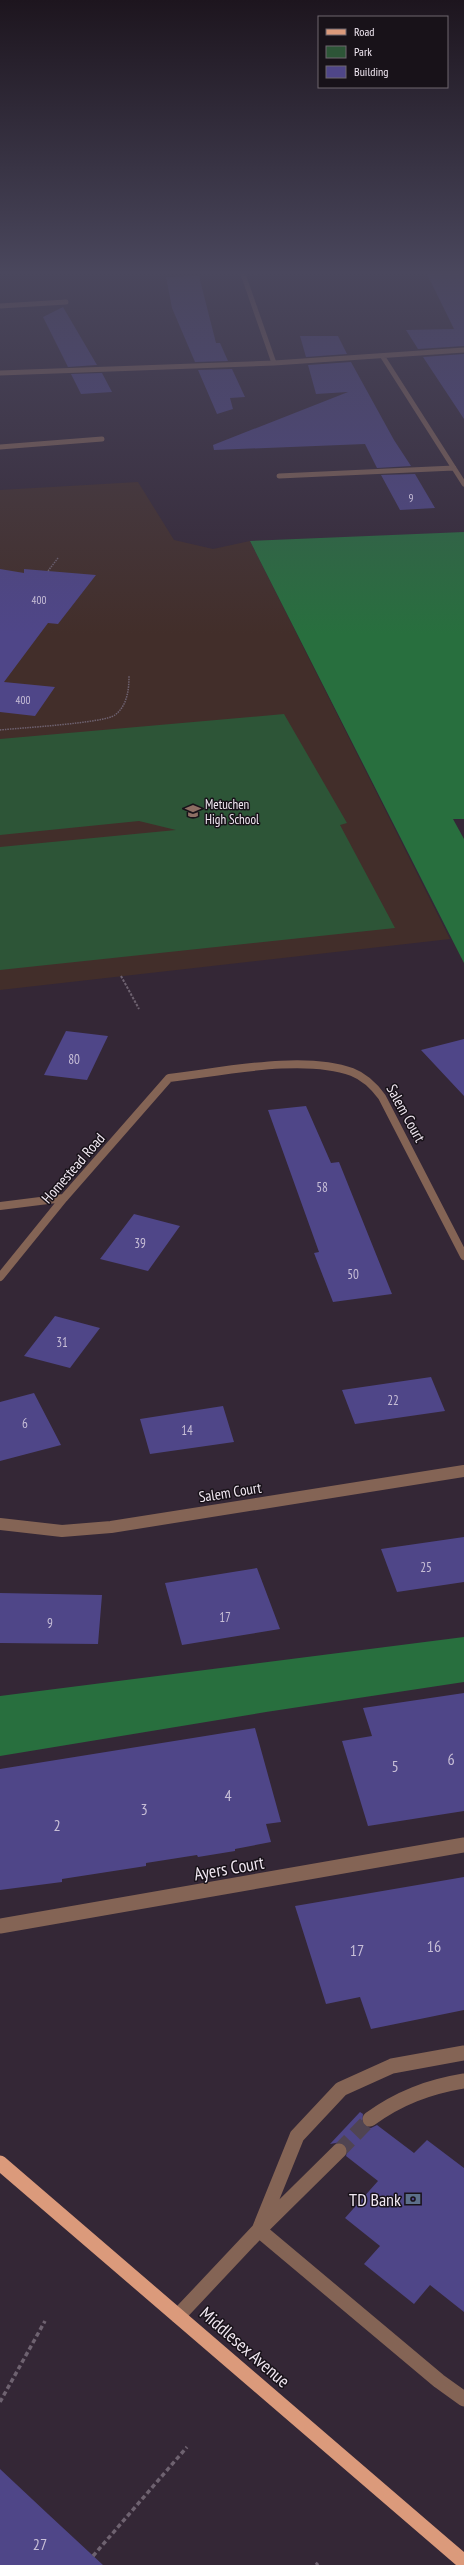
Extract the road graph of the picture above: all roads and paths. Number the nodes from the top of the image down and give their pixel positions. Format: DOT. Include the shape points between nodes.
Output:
graph roads {
  1 [pos="406,394"];
  2 [pos="102,440"];
  3 [pos="0,447"];
  4 [pos="454,468"];
  5 [pos="279,476"];
  6 [pos="464,484"];
  7 [pos="58,558"];
  8 [pos="48,571"];
  9 [pos="129,676"];
  10 [pos="0,730"];
  11 [pos="121,976"];
  12 [pos="139,1009"];
  13 [pos="169,1078"];
  14 [pos="64,1198"];
  15 [pos="0,1206"];
  16 [pos="464,1256"];
  17 [pos="0,1277"];
  18 [pos="464,1471"];
  19 [pos="0,1524"];
  20 [pos="464,1845"];
  21 [pos="0,1926"];
  22 [pos="464,2053"];
  23 [pos="464,2081"];
  24 [pos="370,2119"];
  25 [pos="339,2151"];
  26 [pos="0,2163"];
  27 [pos="259,2230"];
  28 [pos="178,2316"];
  29 [pos="45,2321"];
  30 [pos="464,2399"];
  31 [pos="0,2402"];
  32 [pos="187,2447"];
  33 [pos="93,2556"];
  34 [pos="464,2562"];
  1 -- 4 [label="street"];
  2 -- 3 [label="street"];
  4 -- 5 [label="street"];
  4 -- 6 [label="street"];
  7 -- 8 [label="path"];
  9 -- 10 [label="path" via="129,692 120,712 110,719"];
  11 -- 12 [label="path"];
  13 -- 14 [label="street, Homestead Road"];
  13 -- 16 [label="street, Salem Court" via="302,1064 331,1066 351,1071 370,1081 382,1097"];
  14 -- 15 [label="street"];
  14 -- 17 [label="street, Homestead Road"];
  18 -- 19 [label="street, Salem Court" via="111,1527 62,1531"];
  20 -- 21 [label="street, Ayers Court"];
  22 -- 27 [label="street" via="392,2066 341,2089 298,2136"];
  23 -- 24 [label="street" via="426,2088 394,2101"];
  25 -- 27 [label="street"];
  26 -- 28 [label="main road, Middlesex Avenue"];
  27 -- 28 [label="street"];
  27 -- 30 [label="street" via="439,2381"];
  28 -- 34 [label="main road, Middlesex Avenue"];
  29 -- 31 [label="path"];
  32 -- 33 [label="path"];
}
